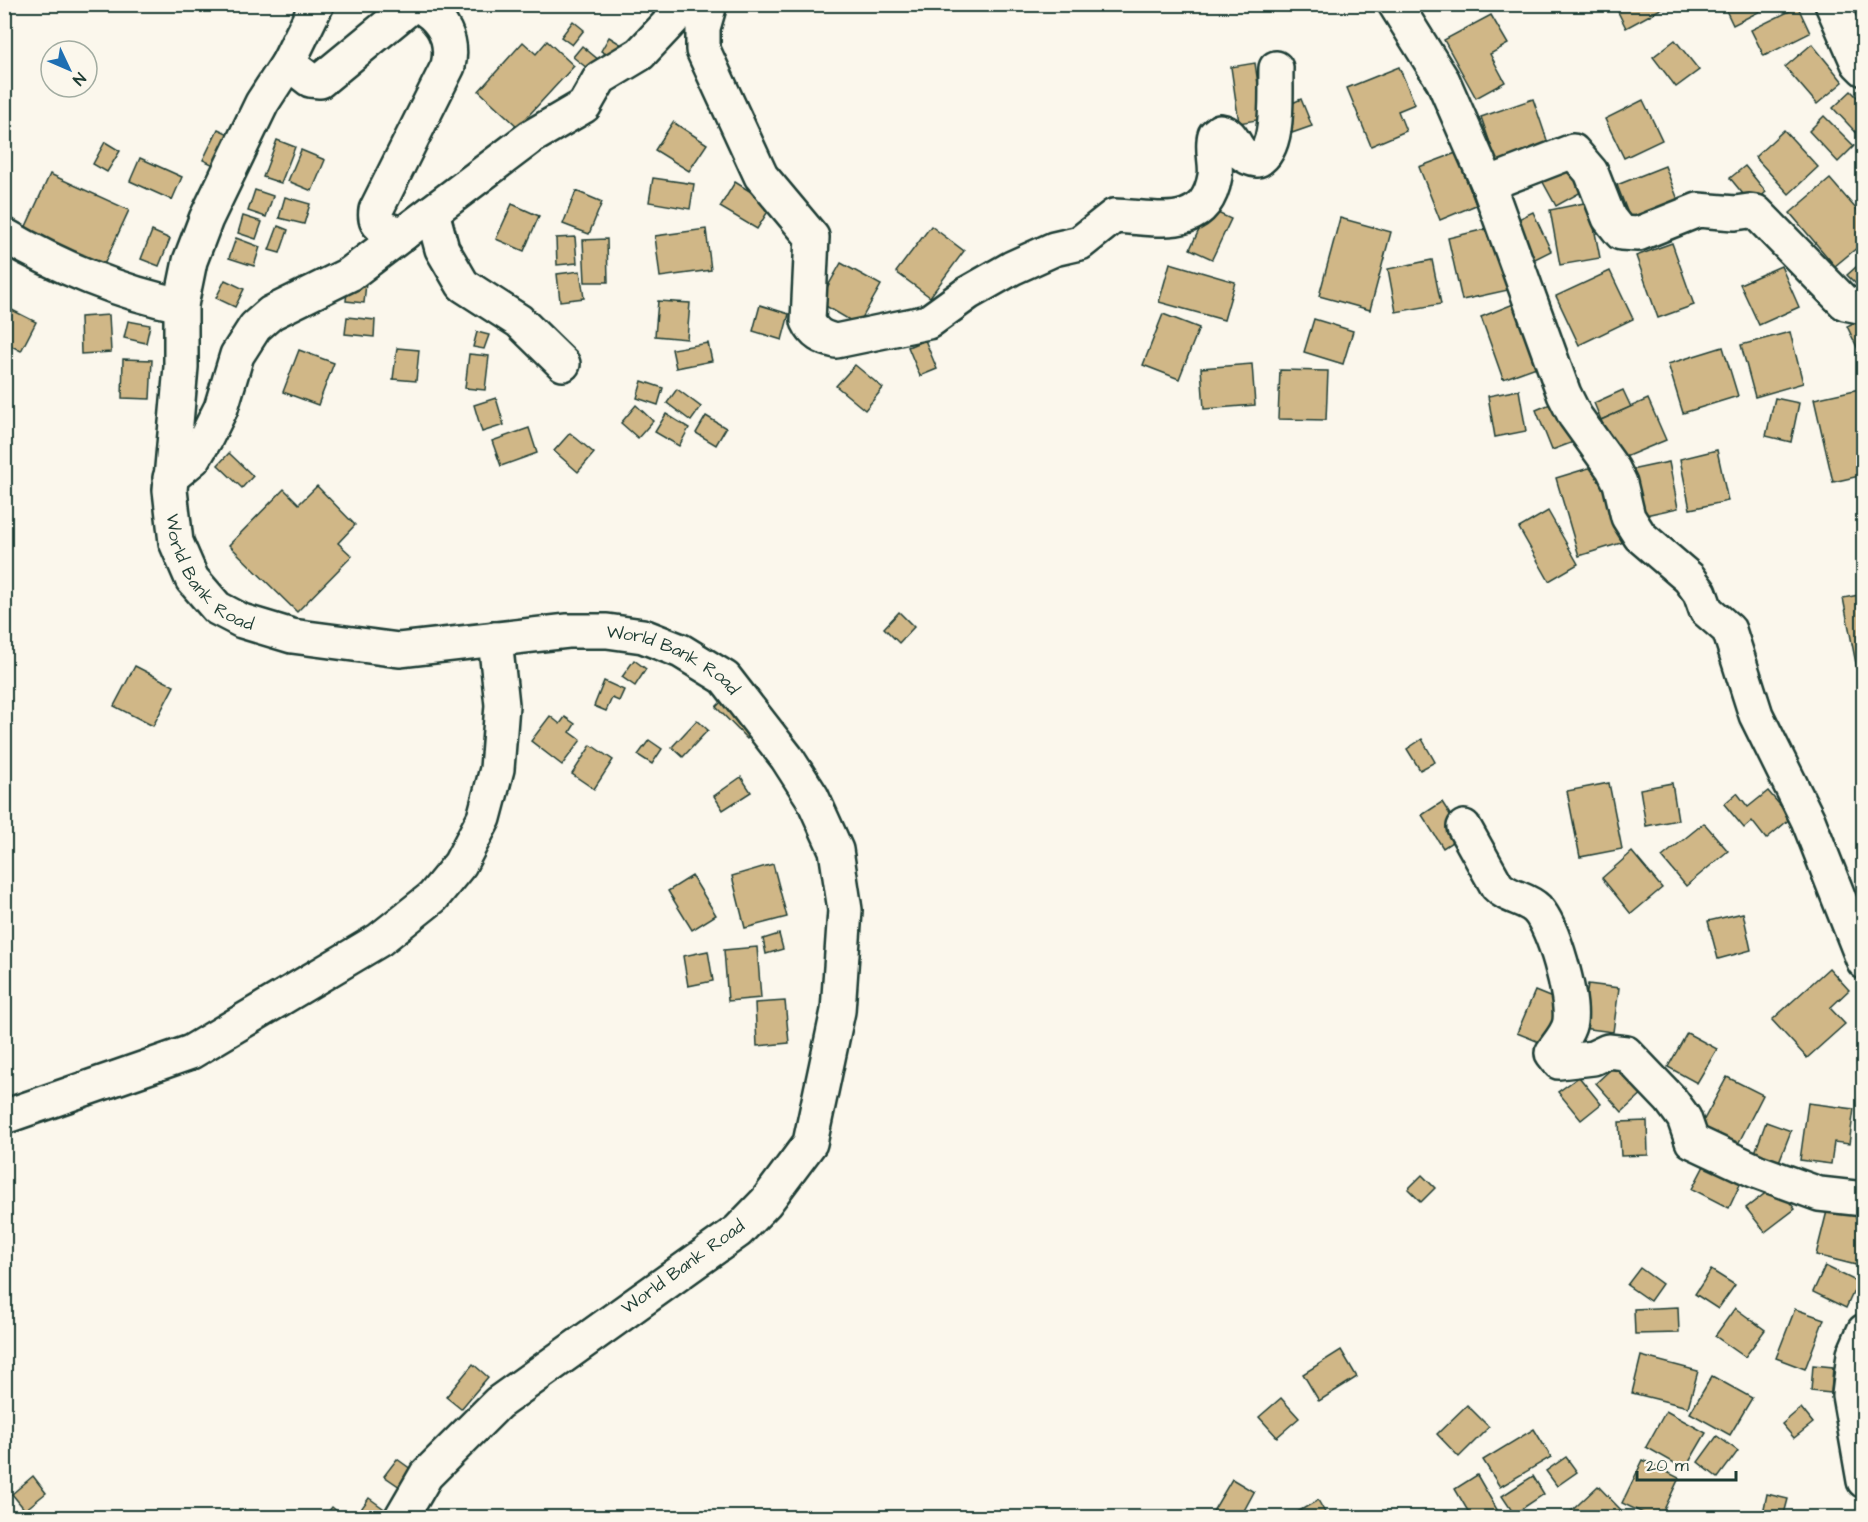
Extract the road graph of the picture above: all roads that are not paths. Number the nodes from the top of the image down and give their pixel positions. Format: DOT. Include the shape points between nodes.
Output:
graph roads {
  1 [pos="317,4"];
  2 [pos="687,4"];
  3 [pos="710,4"];
  4 [pos="1395,4"];
  5 [pos="1832,4"];
  6 [pos="288,63"];
  7 [pos="1276,68"];
  8 [pos="1863,69"];
  9 [pos="1488,184"];
  10 [pos="432,212"];
  11 [pos="403,234"];
  12 [pos="4,236"];
  13 [pos="181,305"];
  14 [pos="1863,307"];
  15 [pos="563,363"];
  16 [pos="171,478"];
  17 [pos="495,639"];
  18 [pos="1464,827"];
  19 [pos="1863,962"];
  20 [pos="4,1117"];
  21 [pos="1863,1199"];
  22 [pos="1863,1331"];
  23 [pos="1863,1481"];
  24 [pos="401,1518"];
  1 -- 6 [label="street, World Bank Road"];
  2 -- 10 [label="street" via="640,54 600,78 584,106 531,137"];
  3 -- 7 [label="street" via="703,28 703,50 761,176 812,237 808,321 823,338 836,341 928,322 1012,268 1054,249 1080,243 1114,216 1170,220 1192,214 1211,194 1215,135 1225,132 1239,154 1248,159 1257,160 1269,150"];
  4 -- 9 [label="street" via="1443,81"];
  5 -- 8 [label="street"];
  6 -- 11 [label="street" via="310,80 320,81 410,7 420,6 440,22 449,38 448,66 374,220"];
  6 -- 13 [label="street, World Bank Road" via="262,103 206,219 190,261"];
  9 -- 14 [label="street" via="1573,151 1591,172 1609,218 1621,232 1638,234 1698,210 1756,212 1845,303"];
  9 -- 19 [label="street" via="1564,394 1613,469 1628,516 1640,536 1689,578 1706,610 1729,630 1756,715 1808,820"];
  10 -- 11 [label="street"];
  10 -- 15 [label="street" via="442,249 463,285 519,321"];
  11 -- 16 [label="street" via="350,274 271,313 255,327 237,355 221,408 206,438 194,458"];
  12 -- 13 [label="street" via="46,260 156,300"];
  13 -- 16 [label="street, World Bank Road" via="181,367"];
  16 -- 17 [label="street, World Bank Road" via="177,542 192,579 217,608 242,621 292,636 399,650"];
  17 -- 20 [label="street" via="502,705 497,769 484,818 460,864 433,897 380,940 191,1052"];
  17 -- 24 [label="street, World Bank Road" via="568,631 643,636 681,651 725,678 787,758 812,797 836,850 845,910 838,1011 810,1143 766,1202 738,1231 498,1403 426,1475"];
  18 -- 21 [label="street" via="1497,886 1537,910 1558,954 1567,985 1570,1020 1552,1053 1559,1062 1593,1059 1608,1051 1626,1053 1680,1112 1692,1141 1756,1171 1819,1194"];
  22 -- 23 [label="street" via="1849,1376 1848,1395"];
}
